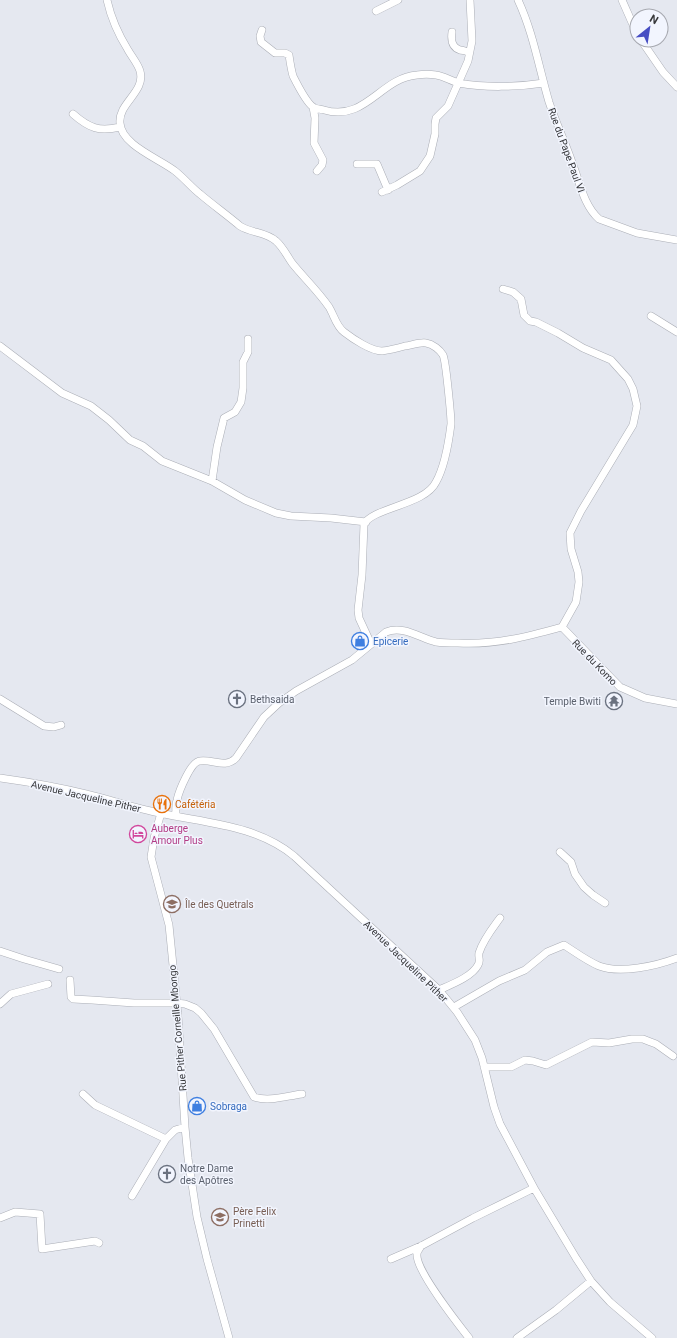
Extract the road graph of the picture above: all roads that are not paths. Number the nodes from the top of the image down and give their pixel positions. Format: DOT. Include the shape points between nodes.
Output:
graph roads {
  1 [pos="107,0"];
  2 [pos="398,0"];
  3 [pos="470,0"];
  4 [pos="518,0"];
  5 [pos="622,0"];
  6 [pos="376,11"];
  7 [pos="629,16"];
  8 [pos="262,30"];
  9 [pos="452,32"];
  10 [pos="646,48"];
  11 [pos="469,53"];
  12 [pos="458,83"];
  13 [pos="544,83"];
  14 [pos="677,87"];
  15 [pos="313,107"];
  16 [pos="73,114"];
  17 [pos="120,127"];
  18 [pos="357,164"];
  19 [pos="317,171"];
  20 [pos="677,240"];
  21 [pos="503,289"];
  22 [pos="651,316"];
  23 [pos="677,332"];
  24 [pos="248,339"];
  25 [pos="0,346"];
  26 [pos="212,481"];
  27 [pos="366,522"];
  28 [pos="562,627"];
  29 [pos="371,644"];
  30 [pos="0,699"];
  31 [pos="677,704"];
  32 [pos="61,725"];
  33 [pos="0,778"];
  34 [pos="161,813"];
  35 [pos="176,815"];
  36 [pos="560,852"];
  37 [pos="605,903"];
  38 [pos="500,918"];
  39 [pos="0,951"];
  40 [pos="677,958"];
  41 [pos="59,969"];
  42 [pos="70,980"];
  43 [pos="48,984"];
  44 [pos="439,990"];
  45 [pos="176,1003"];
  46 [pos="0,1004"];
  47 [pos="454,1007"];
  48 [pos="673,1056"];
  49 [pos="484,1067"];
  50 [pos="83,1094"];
  51 [pos="302,1094"];
  52 [pos="185,1127"];
  53 [pos="166,1139"];
  54 [pos="534,1188"];
  55 [pos="132,1196"];
  56 [pos="0,1218"];
  57 [pos="99,1243"];
  58 [pos="421,1246"];
  59 [pos="391,1259"];
  60 [pos="591,1281"];
  61 [pos="229,1338"];
  62 [pos="469,1338"];
  63 [pos="517,1338"];
  64 [pos="652,1338"];
  1 -- 17 [label="street" via="111,17 141,75 138,87 120,115"];
  2 -- 6 [label="street"];
  3 -- 11 [label="street" via="472,41"];
  4 -- 13 [label="street, Rue du Pape Paul VI" via="527,22"];
  5 -- 7 [label="street"];
  8 -- 15 [label="street" via="261,42 275,53 289,55 293,75"];
  9 -- 11 [label="street" via="452,44"];
  10 -- 14 [label="street"];
  11 -- 12 [label="street" via="468,62"];
  12 -- 13 [label="street" via="523,86"];
  12 -- 15 [label="street" via="435,74 418,74 396,80 356,109 343,113"];
  12 -- 18 [label="street" via="448,106 436,118 430,156 420,171 385,191 377,164"];
  13 -- 20 [label="street, Rue du Pape Paul VI" via="584,196 594,215 599,220 637,233"];
  15 -- 19 [label="street" via="314,143 323,160"];
  16 -- 17 [label="street" via="84,124 95,128 108,130"];
  17 -- 27 [label="street" via="130,141 175,171 240,226 276,241 330,309 343,331 374,350 426,343 444,356 451,422 448,443 436,482 423,494"];
  21 -- 28 [label="street" via="513,292 521,299 524,315 530,321 542,324 583,348 611,360 628,379 637,405 634,425 570,533 571,550 579,582 576,602"];
  22 -- 23 [label="street"];
  24 -- 26 [label="street" via="241,402 235,412 224,418"];
  25 -- 26 [label="street" via="62,392 91,406 130,440 143,446 162,461"];
  26 -- 27 [label="street" via="245,500 276,513"];
  27 -- 29 [label="street" via="358,610"];
  28 -- 29 [label="street" via="507,641 473,644 437,642 393,629"];
  28 -- 31 [label="street, Rue du Komo" via="620,687 645,698"];
  29 -- 35 [label="street" via="352,660 279,703 264,718 232,761 223,764 201,760 195,762 177,798"];
  30 -- 32 [label="street" via="44,726"];
  33 -- 34 [label="street, Avenue Jacqueline Pither" via="62,789"];
  34 -- 35 [label="street, Avenue Jacqueline Pither"];
  34 -- 45 [label="street, Rue Pither Corneille Mbongo" via="151,857 168,921"];
  35 -- 44 [label="street, Avenue Jacqueline Pither" via="254,833 286,850"];
  36 -- 37 [label="street" via="571,862 584,887"];
  38 -- 44 [label="street" via="479,953 477,967 461,980"];
  39 -- 41 [label="street"];
  40 -- 47 [label="street" via="633,968 607,968 564,945 547,952 525,970 499,981"];
  42 -- 45 [label="street" via="70,997 73,999"];
  43 -- 46 [label="street" via="11,994"];
  44 -- 47 [label="street, Avenue Jacqueline Pither"];
  45 -- 51 [label="street" via="195,1008 201,1013 214,1029 254,1097 268,1099"];
  45 -- 52 [label="street, Rue Pither Corneille Mbongo"];
  47 -- 49 [label="street, Avenue Jacqueline Pither" via="475,1040"];
  48 -- 49 [label="street" via="656,1044 643,1039 632,1039 610,1043 592,1042 546,1065 525,1060 511,1067"];
  49 -- 54 [label="street, Avenue Jacqueline Pither" via="500,1124"];
  50 -- 53 [label="street" via="95,1105"];
  52 -- 53 [label="street" via="174,1130"];
  52 -- 61 [label="street, Rue Pither Corneille Mbongo" via="197,1217"];
  53 -- 55 [label="street"];
  54 -- 58 [label="street"];
  54 -- 60 [label="street, Avenue Jacqueline Pither"];
  56 -- 57 [label="street" via="15,1212 40,1214 42,1248 95,1241"];
  58 -- 59 [label="street"];
  58 -- 62 [label="street" via="417,1254 418,1264 440,1300"];
  60 -- 63 [label="street"];
  60 -- 64 [label="street, Avenue Jacqueline Pither" via="618,1310"];
}
